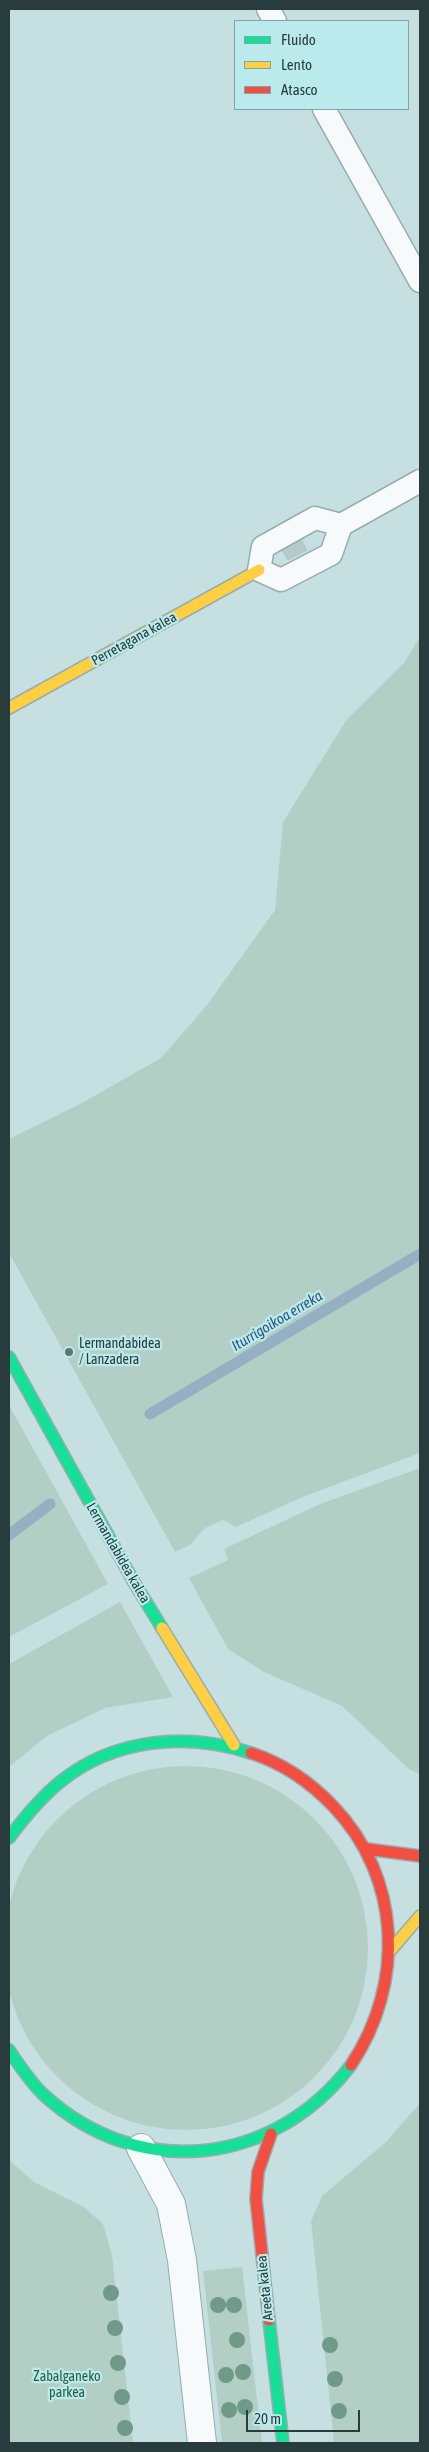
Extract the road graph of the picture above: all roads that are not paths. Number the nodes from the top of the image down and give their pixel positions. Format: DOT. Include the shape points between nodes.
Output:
graph roads {
  1 [pos="268,9"];
  2 [pos="274,20"];
  3 [pos="325,110"];
  4 [pos="420,281"];
  5 [pos="420,481"];
  6 [pos="341,525"];
  7 [pos="259,570"];
  8 [pos="9,708"];
  9 [pos="9,1357"];
  10 [pos="234,1745"];
  11 [pos="9,1838"];
  12 [pos="367,1850"];
  13 [pos="420,1856"];
  14 [pos="420,1916"];
  15 [pos="390,1951"];
  16 [pos="9,2050"];
  17 [pos="16,2068"];
  18 [pos="270,2134"];
  19 [pos="141,2148"];
  20 [pos="202,2443"];
  21 [pos="282,2443"];
  1 -- 2 [label="lane"];
  3 -- 4 [label="lane"];
  5 -- 6 [label="lane"];
  6 -- 7 [label="lane" via="315,518 263,547"];
  6 -- 7 [label="lane" via="331,554 281,580"];
  7 -- 8 [label="street, Perretagana kalea"];
  9 -- 10 [label="street, Lermandabidea kalea" via="135,1584"];
  10 -- 11 [label="street" via="182,1739 131,1746 82,1766 41,1797"];
  10 -- 12 [label="street" via="287,1767 333,1803"];
  12 -- 13 [label="street"];
  12 -- 15 [label="street" via="385,1899"];
  14 -- 15 [label="street"];
  15 -- 18 [label="street" via="384,1997 363,2048 342,2078 310,2110"];
  16 -- 17 [label="street"];
  17 -- 19 [label="street" via="56,2106 88,2127"];
  18 -- 19 [label="street" via="240,2145 207,2151"];
  18 -- 21 [label="street, Areeta kalea" via="258,2172 256,2199"];
  19 -- 20 [label="street" via="171,2204 182,2260"];
}
